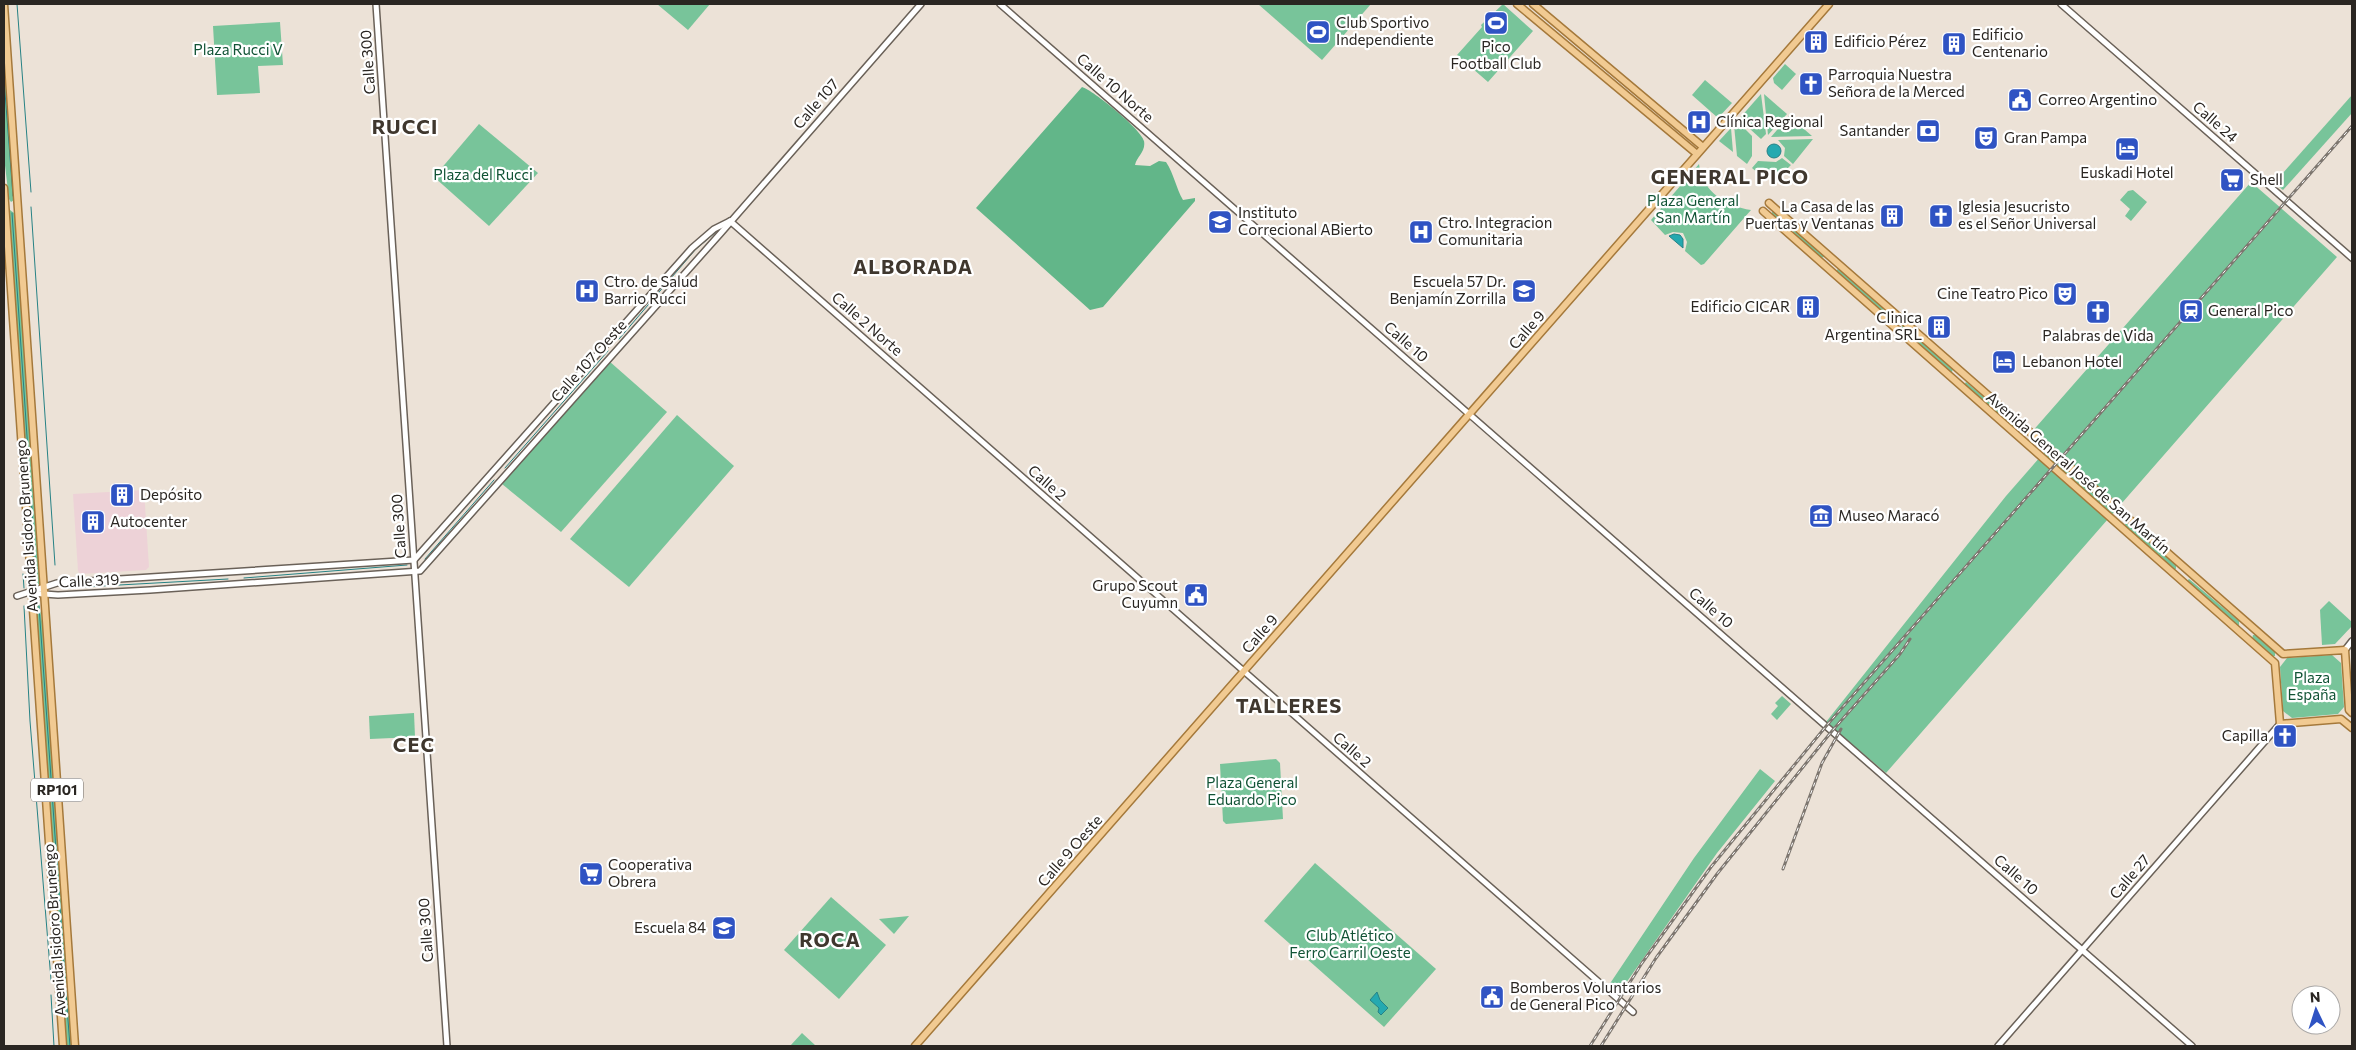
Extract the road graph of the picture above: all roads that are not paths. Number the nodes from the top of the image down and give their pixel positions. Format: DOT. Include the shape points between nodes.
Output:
graph roads {
  1 [pos="4,4"];
  2 [pos="376,4"];
  3 [pos="921,4"];
  4 [pos="1000,4"];
  5 [pos="1518,4"];
  6 [pos="1533,4"];
  7 [pos="1829,4"];
  8 [pos="2061,4"];
  9 [pos="1703,147"];
  10 [pos="1697,154"];
  11 [pos="4,188"];
  12 [pos="1212,190"];
  13 [pos="1769,204"];
  14 [pos="1762,211"];
  15 [pos="730,220"];
  16 [pos="2352,258"];
  17 [pos="1470,415"];
  18 [pos="987,446"];
  19 [pos="414,560"];
  20 [pos="415,573"];
  21 [pos="44,587"];
  22 [pos="30,593"];
  23 [pos="44,595"];
  24 [pos="17,596"];
  25 [pos="2352,641"];
  26 [pos="2344,650"];
  27 [pos="2283,654"];
  28 [pos="2275,663"];
  29 [pos="1243,672"];
  30 [pos="2351,711"];
  31 [pos="2341,718"];
  32 [pos="2280,724"];
  33 [pos="2352,728"];
  34 [pos="2083,950"];
  35 [pos="1633,1012"];
  36 [pos="63,1046"];
  37 [pos="75,1046"];
  38 [pos="447,1046"];
  39 [pos="915,1046"];
  40 [pos="1998,1046"];
  41 [pos="2192,1046"];
  1 -- 21 [label="main road, Avenida Isidoro Brunengo / RP101"];
  2 -- 19 [label="street, Calle 300"];
  3 -- 15 [label="street, Calle 107"];
  4 -- 12 [label="street, Calle 10 Norte"];
  5 -- 10 [label="main road"];
  6 -- 9 [label="main road"];
  7 -- 9 [label="main road, Calle 9"];
  8 -- 16 [label="street, Calle 24"];
  9 -- 10 [label="main road, Calle 9"];
  10 -- 17 [label="main road, Calle 9"];
  11 -- 22 [label="main road, Avenida Isidoro Brunengo / RP101"];
  12 -- 17 [label="street, Calle 10"];
  13 -- 27 [label="main road, Avenida General José de San Martín"];
  14 -- 28 [label="main road, Avenida General José de San Martín"];
  15 -- 18 [label="street, Calle 2 Norte"];
  15 -- 19 [label="street, Calle 107 Oeste" via="692,248"];
  15 -- 20 [label="street, Calle 107 Oeste" via="471,514"];
  17 -- 29 [label="main road, Calle 9"];
  17 -- 34 [label="street, Calle 10"];
  18 -- 29 [label="street, Calle 2"];
  19 -- 20 [label="street, Calle 300"];
  19 -- 21 [label="street, Calle 319" via="57,583"];
  20 -- 23 [label="street, Calle 319"];
  20 -- 38 [label="street, Calle 300"];
  21 -- 22 [label="street, Calle 319"];
  21 -- 23 [label="main road, Avenida Isidoro Brunengo / RP101"];
  22 -- 23 [label="street, Calle 319"];
  22 -- 24 [label="street"];
  22 -- 36 [label="main road, Avenida Isidoro Brunengo / RP101"];
  23 -- 37 [label="main road, Avenida Isidoro Brunengo / RP101"];
  25 -- 26 [label="street"];
  26 -- 27 [label="main road"];
  26 -- 30 [label="main road"];
  27 -- 28 [label="main road"];
  28 -- 32 [label="main road"];
  29 -- 35 [label="street, Calle 2"];
  29 -- 39 [label="main road, Calle 9 Oeste"];
  30 -- 31 [label="main road"];
  31 -- 32 [label="main road"];
  31 -- 33 [label="main road"];
  32 -- 34 [label="street, Calle 27"];
  34 -- 40 [label="street, Calle 27"];
  34 -- 41 [label="street, Calle 10"];
}
